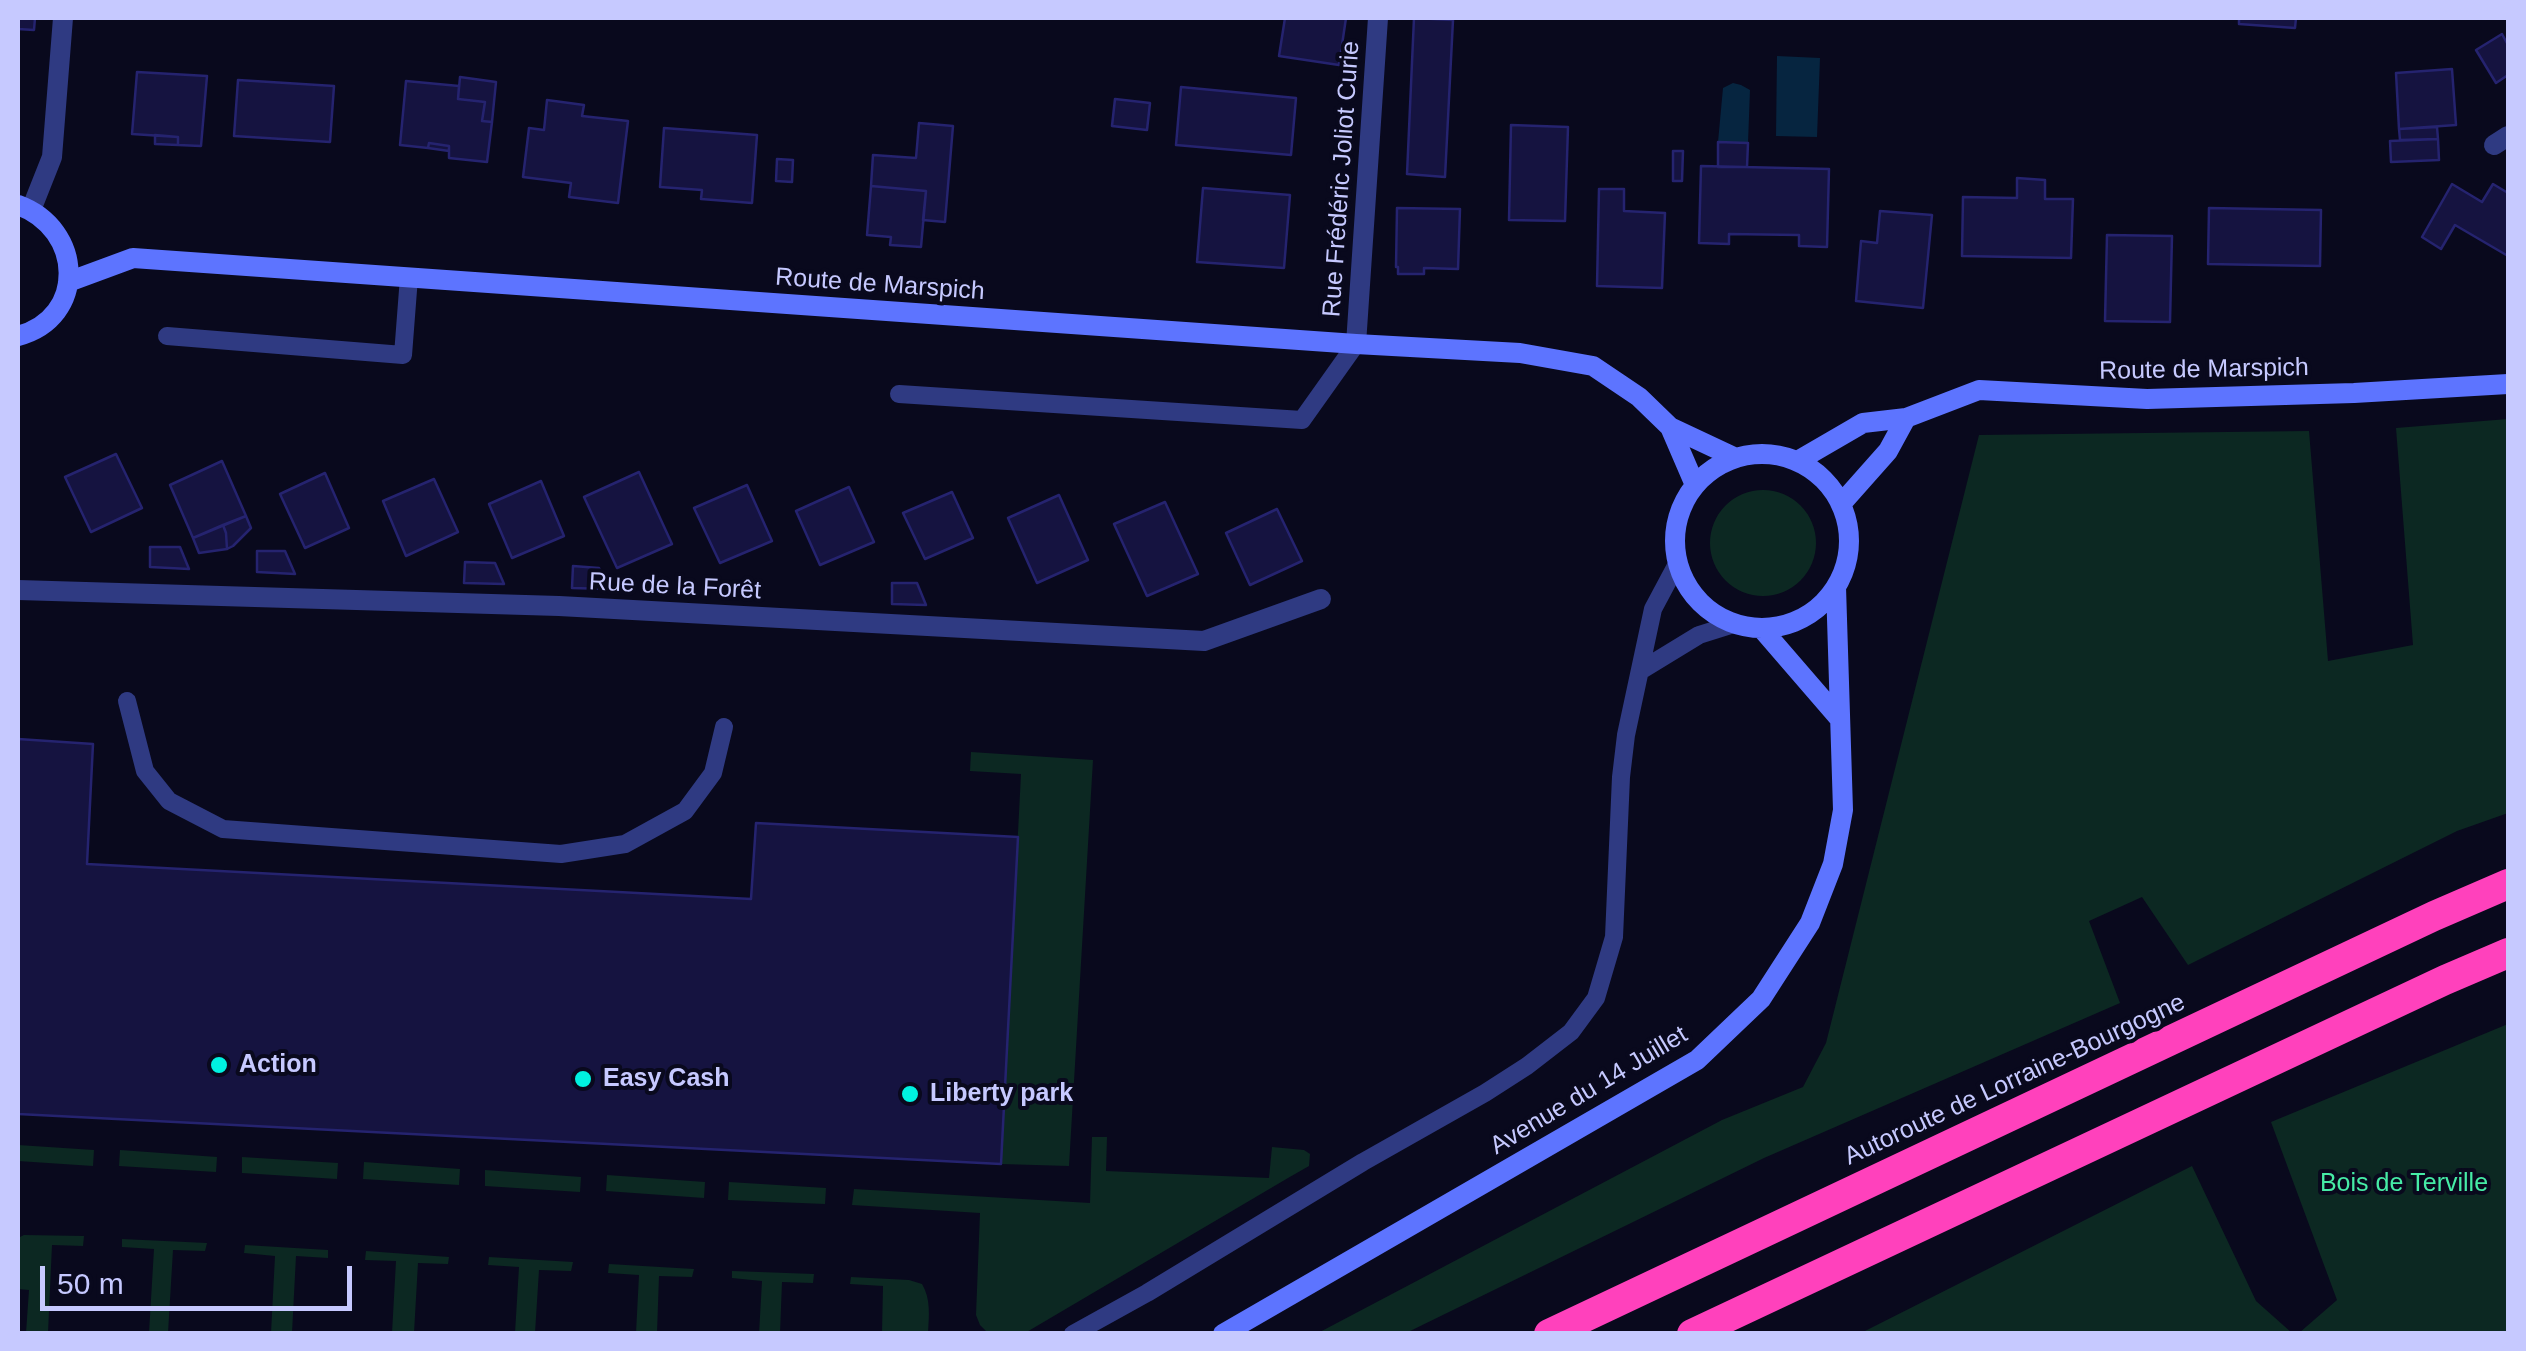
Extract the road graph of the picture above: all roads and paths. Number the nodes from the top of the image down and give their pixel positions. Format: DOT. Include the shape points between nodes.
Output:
graph roads {
  1 [pos="63,18"];
  2 [pos="1378,18"];
  3 [pos="24,208"];
  4 [pos="409,277"];
  5 [pos="68,282"];
  6 [pos="18,336"];
  7 [pos="167,336"];
  8 [pos="1356,344"];
  9 [pos="2508,384"];
  10 [pos="898,394"];
  11 [pos="1906,418"];
  12 [pos="1670,426"];
  13 [pos="1736,458"];
  14 [pos="1801,459"];
  15 [pos="1695,485"];
  16 [pos="1841,504"];
  17 [pos="1677,564"];
  18 [pos="1836,588"];
  19 [pos="18,590"];
  20 [pos="1321,599"];
  21 [pos="1734,624"];
  22 [pos="1762,628"];
  23 [pos="1640,671"];
  24 [pos="126,701"];
  25 [pos="1838,717"];
  26 [pos="724,727"];
  27 [pos="2508,884"];
  28 [pos="2508,953"];
  29 [pos="1072,1334"];
  30 [pos="1223,1334"];
  31 [pos="1549,1334"];
  32 [pos="1692,1334"];
  1 -- 3 [label="street" via="52,157"];
  2 -- 8 [label="street, Rue Frédéric Joliot Curie"];
  3 -- 5 [label="main road" via="62,240"];
  4 -- 5 [label="main road, Route de Marspich" via="133,258"];
  4 -- 7 [label="lane" via="403,356"];
  4 -- 8 [label="main road, Route de Marspich"];
  5 -- 6 [label="main road" via="48,321"];
  8 -- 10 [label="lane" via="1302,420"];
  8 -- 12 [label="main road, Route de Marspich" via="1520,353 1593,366"];
  9 -- 11 [label="main road, Route de Marspich" via="2147,400 1979,390"];
  11 -- 14 [label="main road, Route de Marspich" via="1862,423"];
  11 -- 16 [label="main road"];
  12 -- 13 [label="main road"];
  12 -- 15 [label="main road"];
  13 -- 14 [label="main road"];
  13 -- 15 [label="main road"];
  14 -- 16 [label="main road"];
  15 -- 17 [label="main road" via="1680,508"];
  16 -- 18 [label="main road" via="1849,532"];
  17 -- 21 [label="main road" via="1708,611"];
  17 -- 23 [label="lane" via="1653,609"];
  18 -- 22 [label="main road" via="1791,624"];
  18 -- 25 [label="main road, Avenue du 14 Juillet"];
  19 -- 20 [label="street, Rue de la Forêt" via="559,606 1204,642"];
  21 -- 22 [label="main road"];
  21 -- 23 [label="lane" via="1699,635"];
  22 -- 25 [label="main road"];
  23 -- 29 [label="lane" via="1621,777 1614,936 1596,998 1570,1032 1485,1093"];
  24 -- 26 [label="lane" via="145,771 169,801 223,829 561,854 624,844 686,810 714,774"];
  25 -- 30 [label="main road, Avenue du 14 Juillet" via="1843,810 1833,864 1810,923 1761,998 1697,1060"];
  27 -- 31 [label="highway, Autoroute de Lorraine-Bourgogne"];
  28 -- 32 [label="highway"];
}
